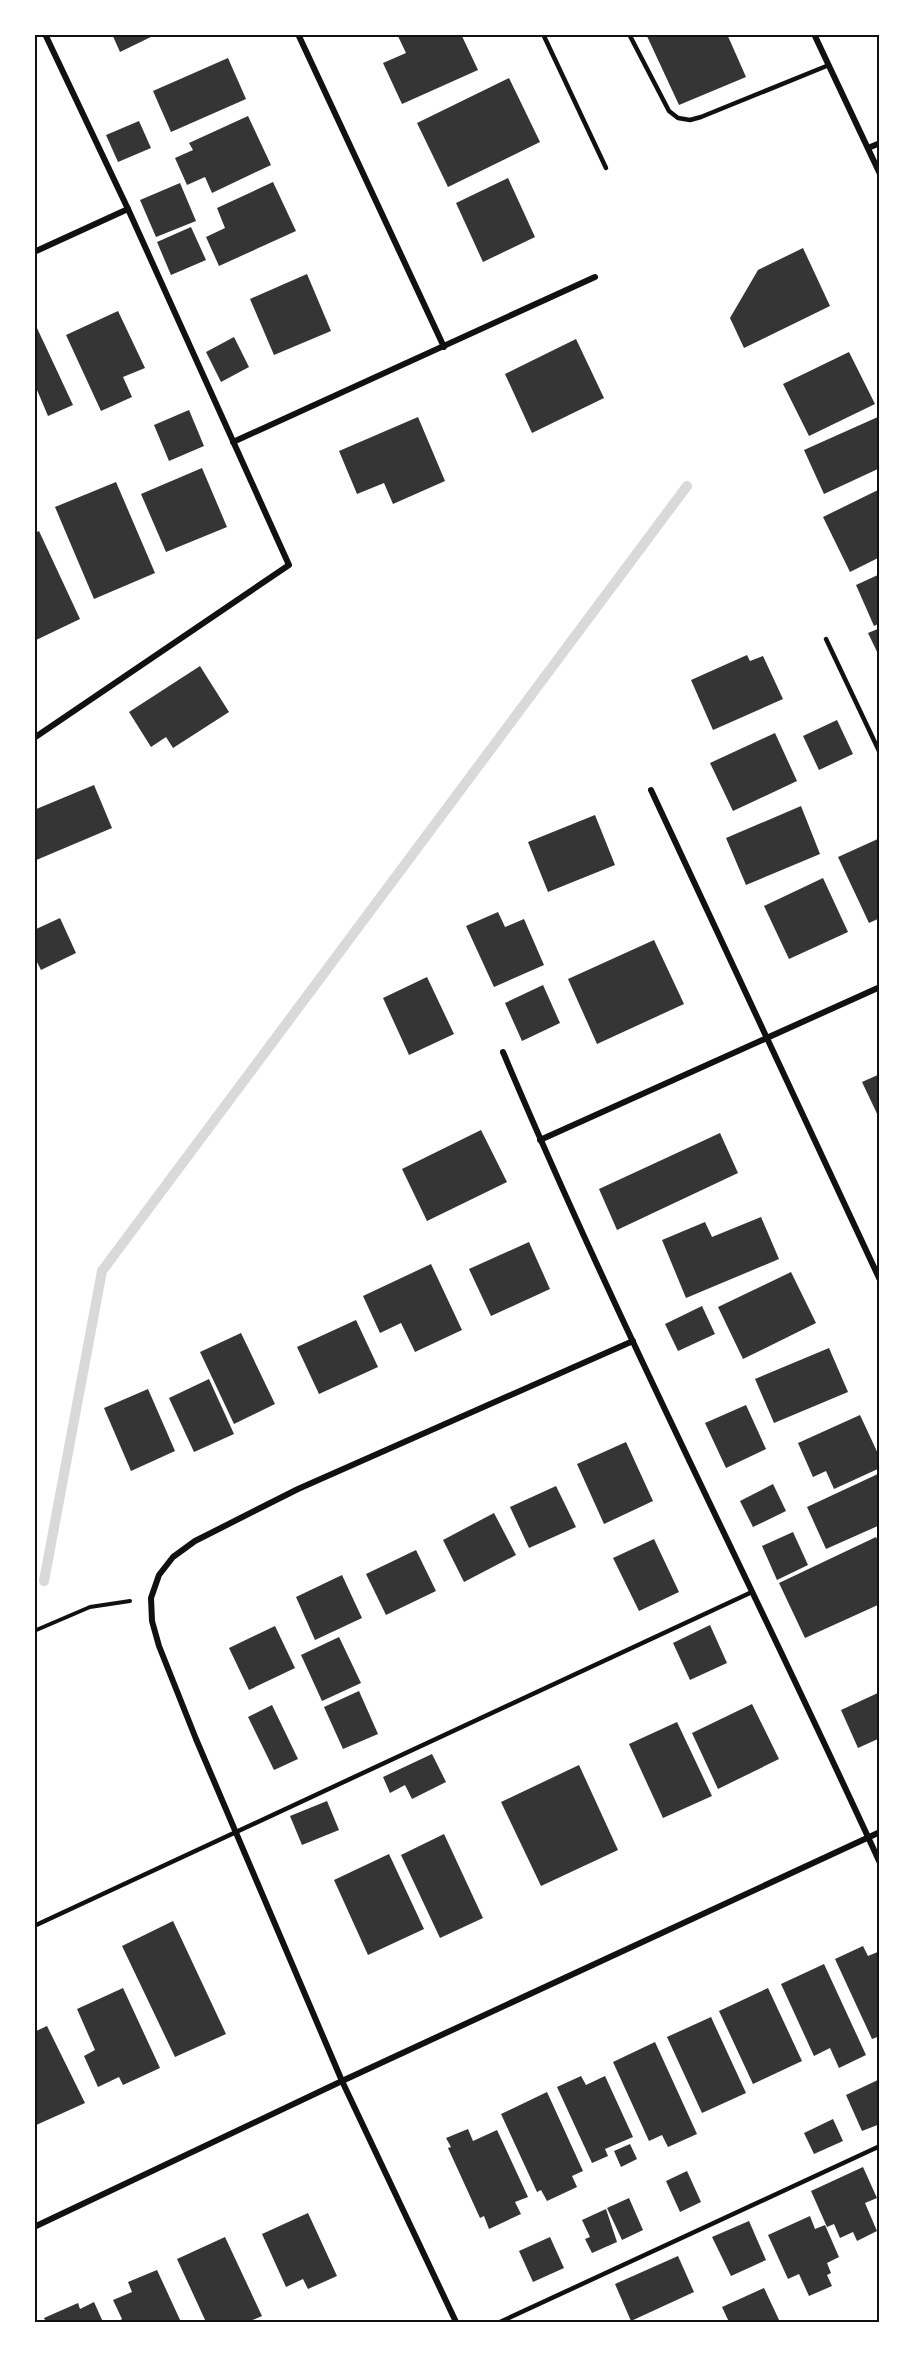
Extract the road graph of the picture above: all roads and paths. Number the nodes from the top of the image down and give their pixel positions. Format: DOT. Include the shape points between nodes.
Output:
graph roads {
  1 [pos="45,34"];
  2 [pos="298,34"];
  3 [pos="543,34"];
  4 [pos="629,34"];
  5 [pos="814,34"];
  6 [pos="829,64"];
  7 [pos="879,143"];
  8 [pos="868,148"];
  9 [pos="606,168"];
  10 [pos="879,174"];
  11 [pos="128,209"];
  12 [pos="34,252"];
  13 [pos="596,277"];
  14 [pos="444,347"];
  15 [pos="233,442"];
  16 [pos="826,639"];
  17 [pos="34,738"];
  18 [pos="879,753"];
  19 [pos="651,790"];
  20 [pos="879,987"];
  21 [pos="766,1037"];
  22 [pos="503,1052"];
  23 [pos="540,1140"];
  24 [pos="879,1280"];
  25 [pos="633,1341"];
  26 [pos="752,1592"];
  27 [pos="151,1598"];
  28 [pos="34,1631"];
  29 [pos="237,1832"];
  30 [pos="879,1832"];
  31 [pos="868,1837"];
  32 [pos="879,1863"];
  33 [pos="34,1926"];
  34 [pos="342,2081"];
  35 [pos="879,2146"];
  36 [pos="34,2227"];
  37 [pos="456,2322"];
  38 [pos="500,2322"];
  1 -- 11 [label="street"];
  2 -- 14 [label="street"];
  3 -- 9 [label="lane"];
  4 -- 6 [label="lane" via="669,111 690,120"];
  5 -- 6 [label="street"];
  6 -- 8 [label="street"];
  7 -- 8 [label="street"];
  8 -- 10 [label="street"];
  11 -- 12 [label="street"];
  11 -- 15 [label="street"];
  13 -- 14 [label="street"];
  14 -- 15 [label="street"];
  15 -- 17 [label="street" via="289,565"];
  16 -- 18 [label="lane"];
  19 -- 21 [label="street"];
  20 -- 21 [label="street"];
  21 -- 23 [label="street"];
  21 -- 24 [label="street"];
  22 -- 23 [label="street"];
  23 -- 25 [label="street"];
  25 -- 26 [label="street"];
  25 -- 27 [label="street" via="298,1490 195,1541 173,1557 159,1575"];
  26 -- 29 [label="lane"];
  26 -- 31 [label="street"];
  27 -- 28 [label="path" via="90,1607"];
  27 -- 29 [label="street" via="159,1646"];
  29 -- 33 [label="lane"];
  29 -- 34 [label="street"];
  30 -- 31 [label="street"];
  31 -- 32 [label="street"];
  31 -- 34 [label="street"];
  34 -- 36 [label="street"];
  34 -- 37 [label="street"];
  35 -- 38 [label="lane"];
}
